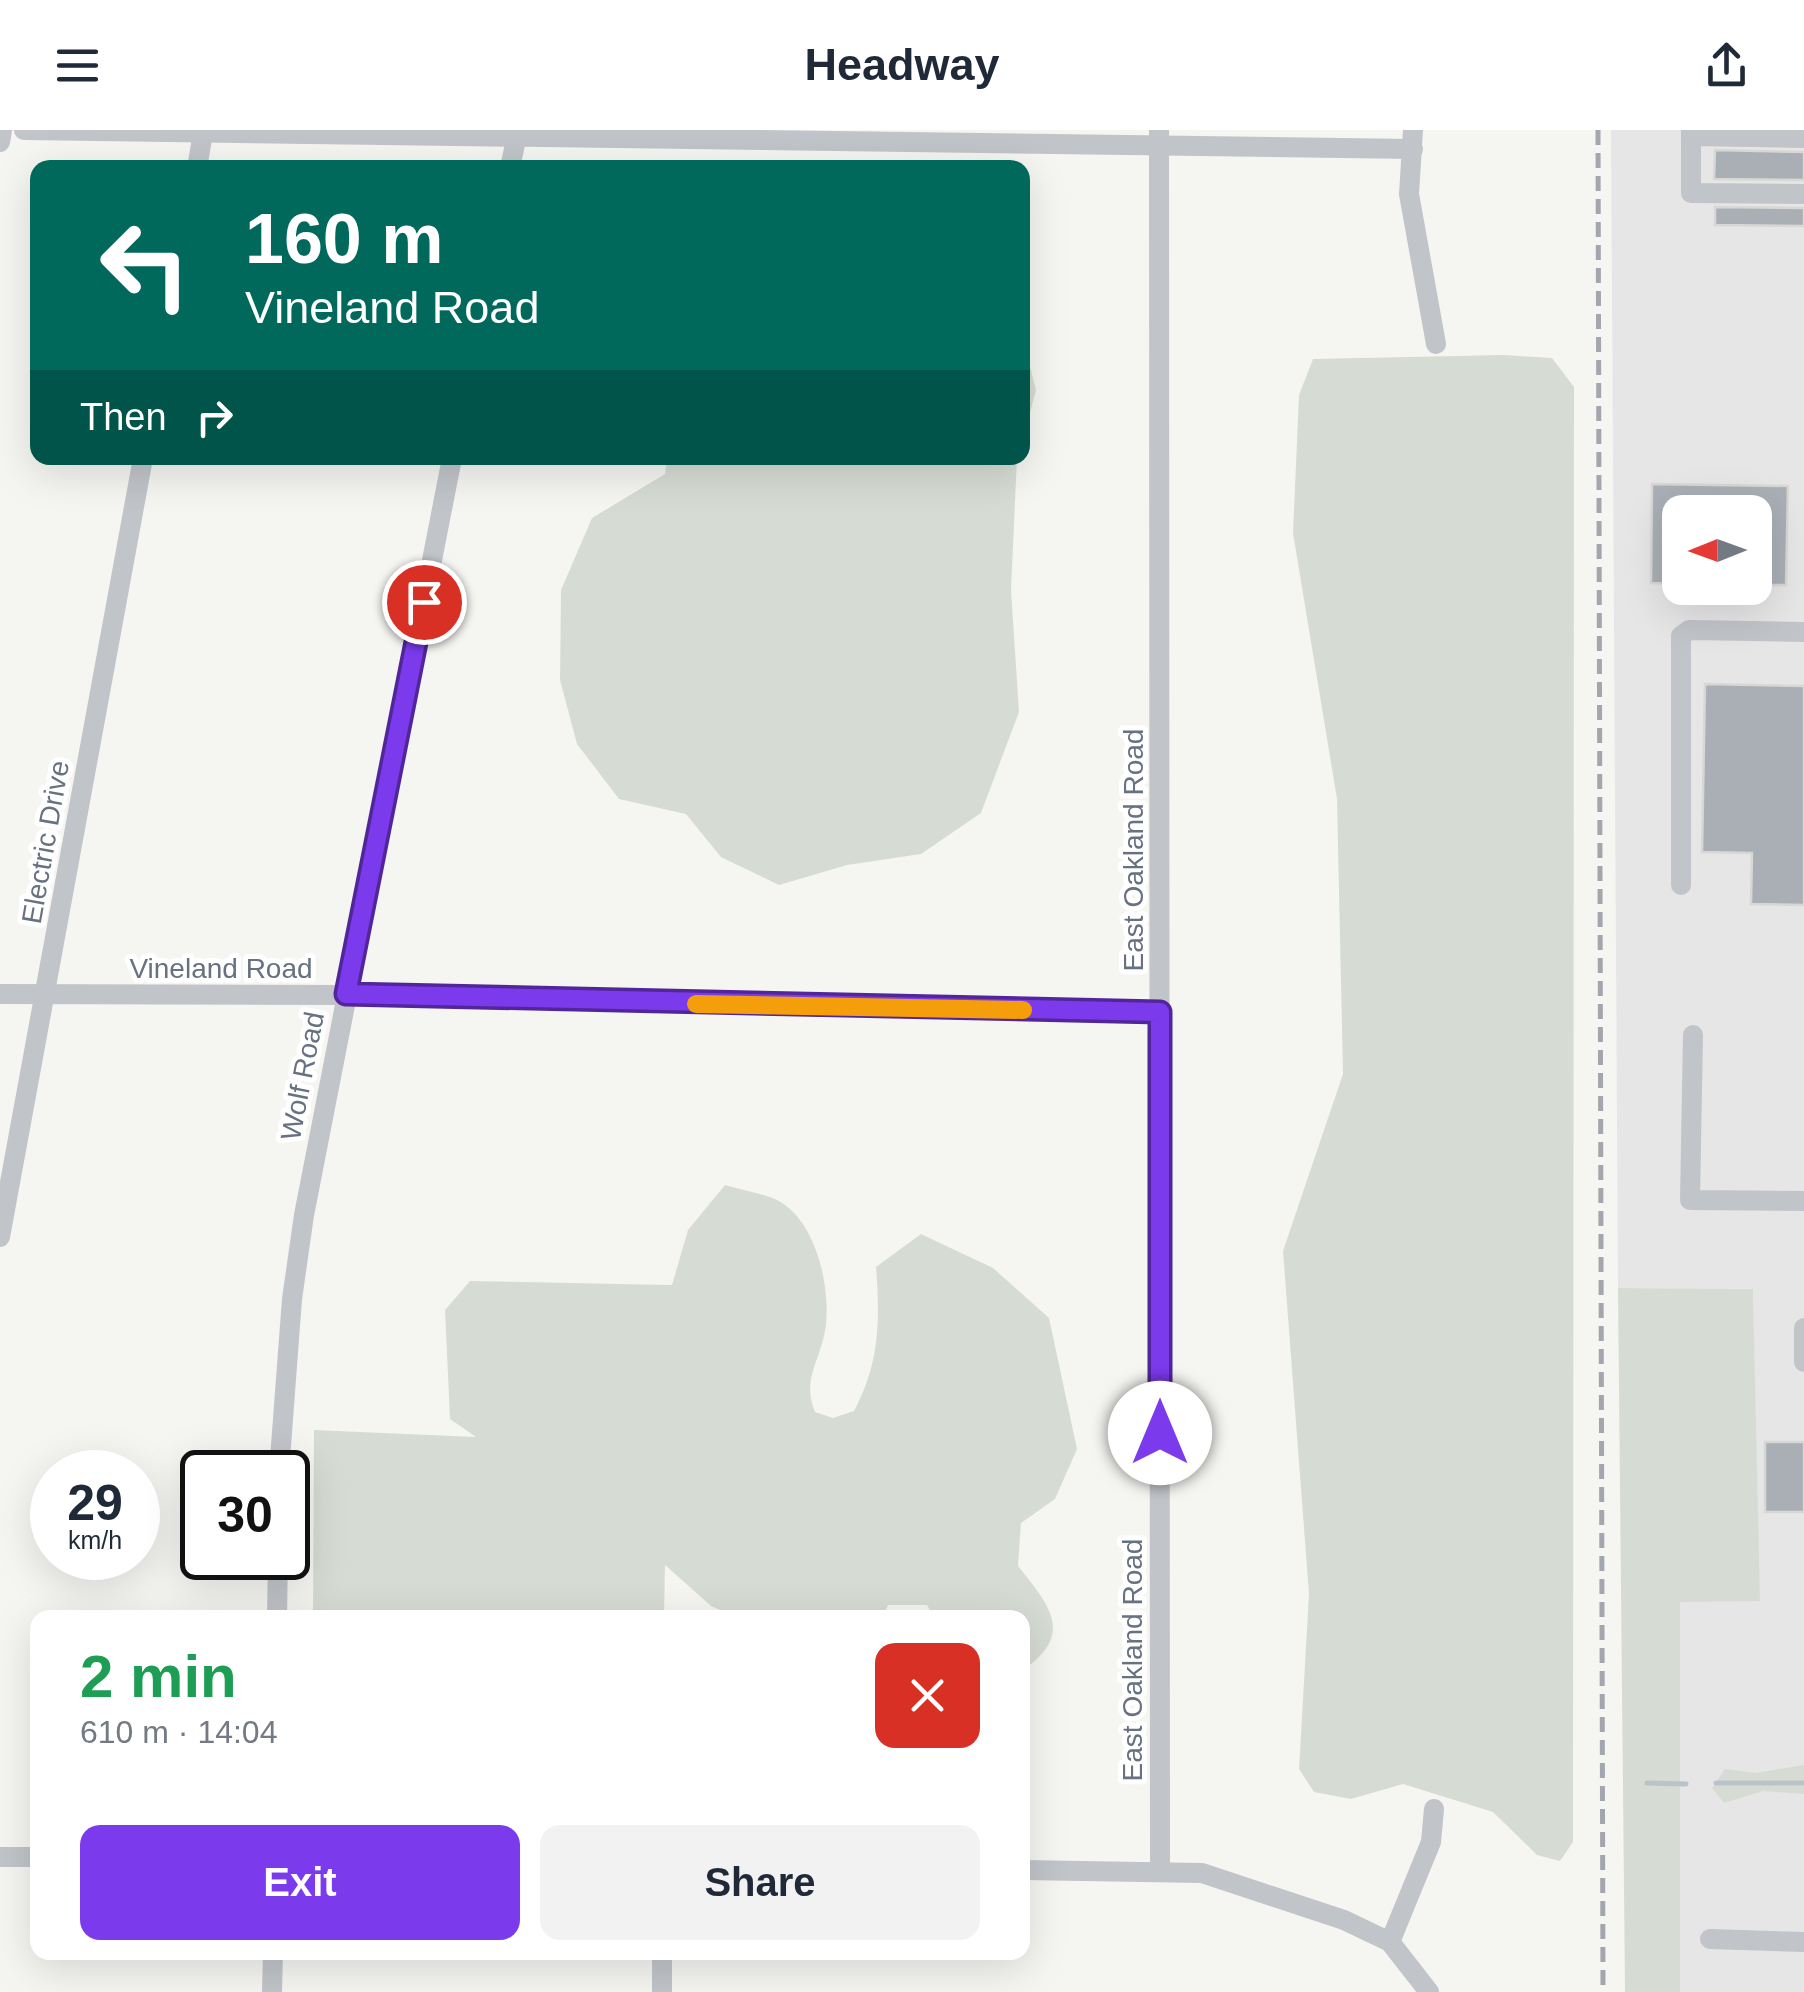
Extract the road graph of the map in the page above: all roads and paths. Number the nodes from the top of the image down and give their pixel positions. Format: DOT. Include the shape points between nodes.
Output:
graph roads {
  1 [pos="2,130"];
  2 [pos="24,130"];
  3 [pos="262,131"];
  4 [pos="203,133"];
  5 [pos="517,133"];
  6 [pos="1691,133"];
  7 [pos="1160,138"];
  8 [pos="1804,138"];
  9 [pos="1413,140"];
  10 [pos="0,142"];
  11 [pos="198,160"];
  12 [pos="512,160"];
  13 [pos="1804,194"];
  14 [pos="1436,344"];
  15 [pos="143,465"];
  16 [pos="451,465"];
  17 [pos="1804,632"];
  18 [pos="1681,885"];
  19 [pos="0,994"];
  20 [pos="346,994"];
  21 [pos="45,995"];
  22 [pos="1160,1012"];
  23 [pos="1693,1035"];
  24 [pos="1804,1201"];
  25 [pos="0,1237"];
  26 [pos="1804,1328"];
  27 [pos="1804,1362"];
  28 [pos="282,1450"];
  29 [pos="278,1580"];
  30 [pos="277,1610"];
  31 [pos="1434,1810"];
  32 [pos="0,1857"];
  33 [pos="30,1858"];
  34 [pos="1030,1870"];
  35 [pos="1160,1870"];
  36 [pos="1710,1940"];
  37 [pos="1390,1942"];
  38 [pos="1804,1942"];
  39 [pos="273,1960"];
  40 [pos="662,1960"];
  41 [pos="272,1992"];
  42 [pos="662,1992"];
  43 [pos="1429,1992"];
  1 -- 10 [label="street"];
  2 -- 4 [label="street"];
  3 -- 4 [label="street"];
  3 -- 5 [label="street"];
  4 -- 11 [label="street"];
  5 -- 7 [label="street"];
  5 -- 12 [label="street"];
  6 -- 8 [label="street"];
  6 -- 13 [label="street" via="1691,193"];
  7 -- 9 [label="street"];
  7 -- 22 [label="street, East Oakland Road"];
  9 -- 14 [label="street" via="1409,194"];
  15 -- 21 [label="street, Electric Drive"];
  16 -- 20 [label="street, Wolf Road"];
  17 -- 18 [label="street" via="1689,630 1681,636"];
  19 -- 21 [label="street, Vineland Road"];
  20 -- 21 [label="street, Vineland Road"];
  20 -- 22 [label="street, Vineland Road"];
  20 -- 28 [label="street, Wolf Road" via="294,1282"];
  21 -- 25 [label="street, Electric Drive"];
  22 -- 35 [label="street, East Oakland Road"];
  23 -- 24 [label="street" via="1690,1200"];
  26 -- 27 [label="street"];
  29 -- 30 [label="street"];
  31 -- 37 [label="street" via="1431,1842"];
  32 -- 33 [label="street"];
  34 -- 35 [label="street"];
  35 -- 37 [label="street" via="1202,1873"];
  36 -- 38 [label="street"];
  37 -- 43 [label="street"];
  39 -- 41 [label="street"];
  40 -- 42 [label="street"];
}
